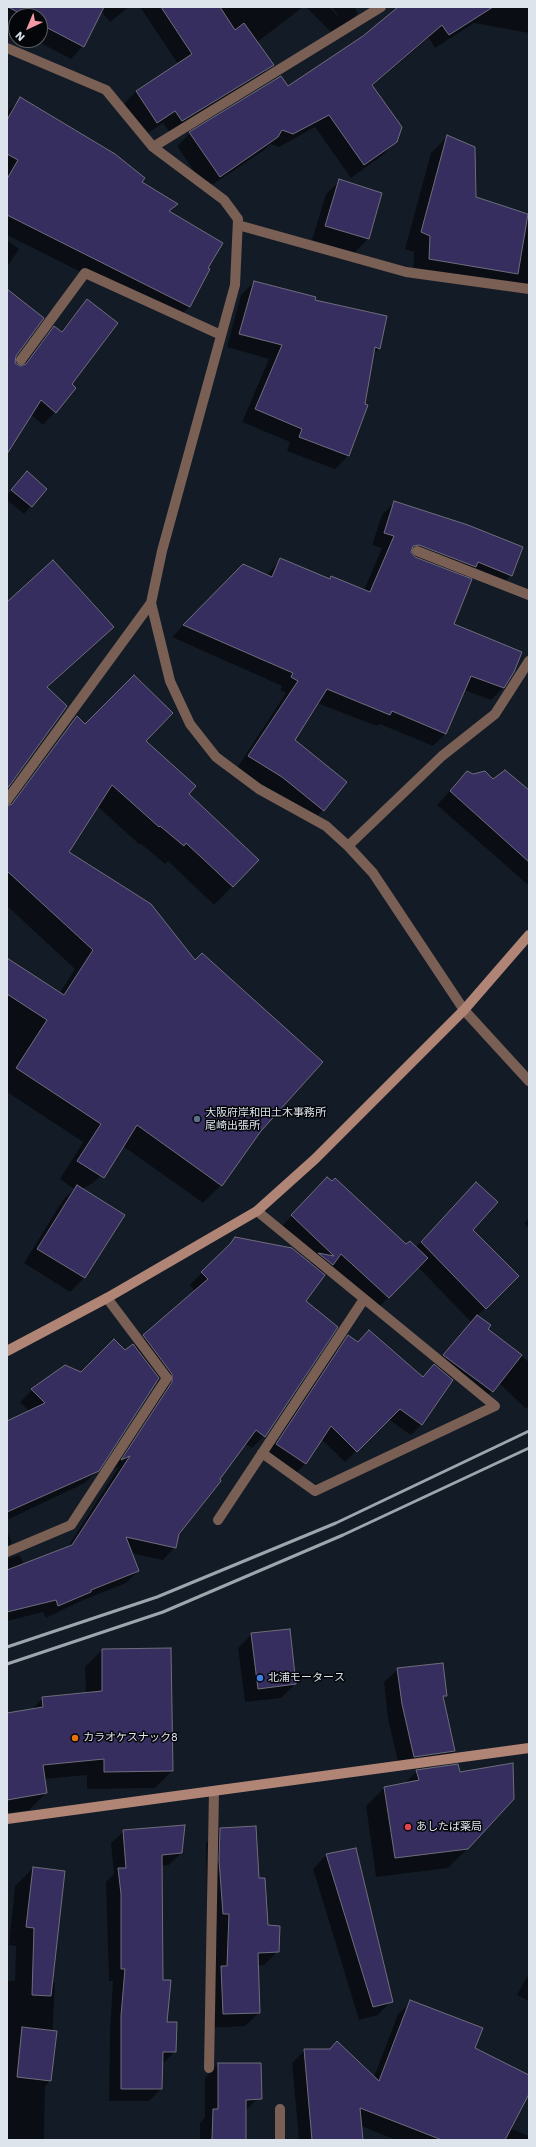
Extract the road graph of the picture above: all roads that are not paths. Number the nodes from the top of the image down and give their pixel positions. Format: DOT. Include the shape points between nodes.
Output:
graph roads {
  1 [pos="381,7"];
  2 [pos="7,48"];
  3 [pos="153,148"];
  4 [pos="238,225"];
  5 [pos="529,289"];
  6 [pos="222,335"];
  7 [pos="21,360"];
  8 [pos="417,551"];
  9 [pos="529,595"];
  10 [pos="151,603"];
  11 [pos="529,661"];
  12 [pos="7,800"];
  13 [pos="348,846"];
  14 [pos="529,935"];
  15 [pos="464,1010"];
  16 [pos="529,1081"];
  17 [pos="257,1210"];
  18 [pos="107,1298"];
  19 [pos="364,1299"];
  20 [pos="7,1351"];
  21 [pos="262,1453"];
  22 [pos="218,1520"];
  23 [pos="7,1552"];
  24 [pos="529,1748"];
  25 [pos="214,1791"];
  26 [pos="7,1819"];
  27 [pos="209,2068"];
  28 [pos="280,2109"];
  29 [pos="280,2140"];
  1 -- 3 [label="street"];
  2 -- 3 [label="street" via="106,90"];
  3 -- 4 [label="street" via="224,200 238,219"];
  4 -- 5 [label="street" via="406,272"];
  4 -- 6 [label="street" via="236,285"];
  6 -- 7 [label="street" via="85,274"];
  6 -- 10 [label="street" via="162,551"];
  8 -- 9 [label="street"];
  10 -- 12 [label="street"];
  10 -- 13 [label="street" via="170,682 190,724 216,757 259,789 326,826"];
  11 -- 13 [label="street" via="495,714 442,756"];
  13 -- 15 [label="street" via="373,873"];
  14 -- 15 [label="street"];
  15 -- 16 [label="street"];
  15 -- 17 [label="street" via="315,1159"];
  17 -- 18 [label="street"];
  17 -- 19 [label="street"];
  18 -- 20 [label="street"];
  18 -- 23 [label="street" via="167,1378 72,1525"];
  19 -- 21 [label="street"];
  19 -- 21 [label="street" via="495,1406 315,1492"];
  21 -- 22 [label="street"];
  24 -- 25 [label="street"];
  25 -- 26 [label="street"];
  25 -- 27 [label="street"];
  28 -- 29 [label="street"];
}
